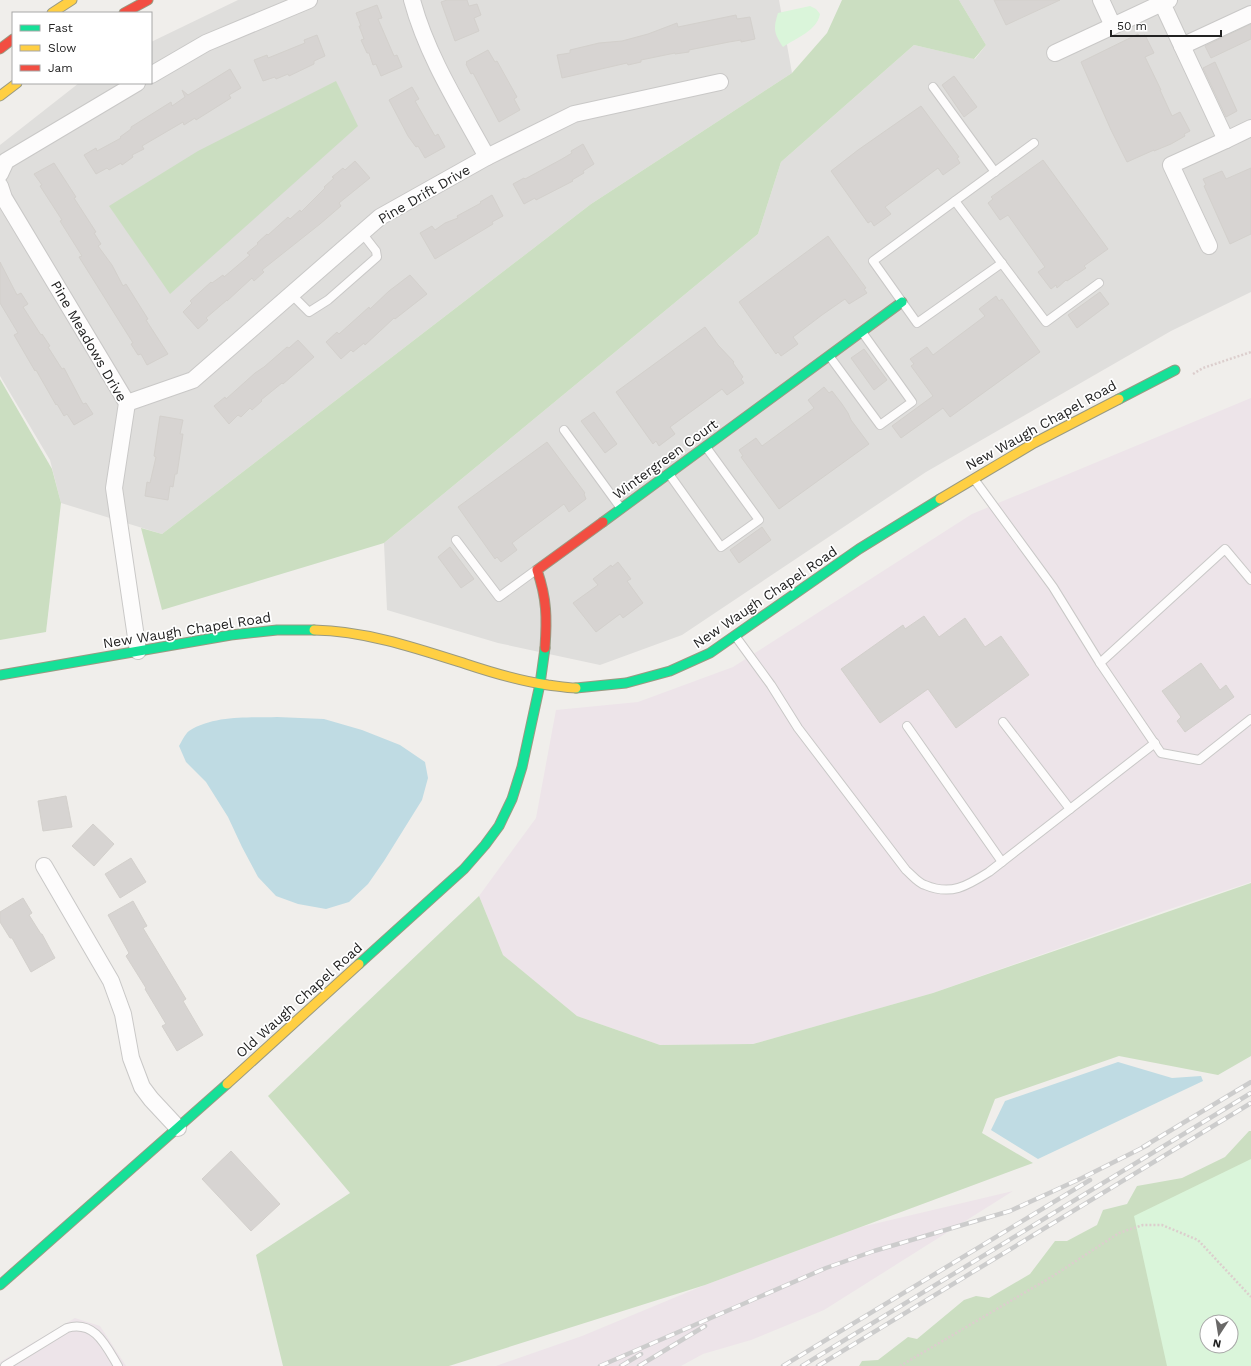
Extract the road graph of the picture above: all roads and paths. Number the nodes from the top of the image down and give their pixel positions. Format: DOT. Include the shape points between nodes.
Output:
graph roads {
  1 [pos="72,0"];
  2 [pos="148,0"];
  3 [pos="309,0"];
  4 [pos="412,0"];
  5 [pos="1101,0"];
  6 [pos="1165,2"];
  7 [pos="54,12"];
  8 [pos="126,12"];
  9 [pos="1251,14"];
  10 [pos="1113,26"];
  11 [pos="12,40"];
  12 [pos="1182,46"];
  13 [pos="0,49"];
  14 [pos="1055,52"];
  15 [pos="152,74"];
  16 [pos="720,82"];
  17 [pos="16,84"];
  18 [pos="135,84"];
  19 [pos="933,88"];
  20 [pos="0,96"];
  21 [pos="1251,128"];
  22 [pos="1226,140"];
  23 [pos="1034,143"];
  24 [pos="487,157"];
  25 [pos="995,172"];
  26 [pos="0,174"];
  27 [pos="0,186"];
  28 [pos="955,201"];
  29 [pos="362,233"];
  30 [pos="1209,246"];
  31 [pos="1002,263"];
  32 [pos="1099,283"];
  33 [pos="291,294"];
  34 [pos="902,302"];
  35 [pos="862,332"];
  36 [pos="1251,352"];
  37 [pos="829,356"];
  38 [pos="1175,370"];
  39 [pos="1190,376"];
  40 [pos="127,403"];
  41 [pos="564,430"];
  42 [pos="706,446"];
  43 [pos="668,474"];
  44 [pos="973,478"];
  45 [pos="621,508"];
  46 [pos="456,540"];
  47 [pos="537,570"];
  48 [pos="1251,580"];
  49 [pos="736,636"];
  50 [pos="138,651"];
  51 [pos="1100,663"];
  52 [pos="0,675"];
  53 [pos="539,684"];
  54 [pos="1251,719"];
  55 [pos="1003,722"];
  56 [pos="907,726"];
  57 [pos="1155,743"];
  58 [pos="1070,809"];
  59 [pos="1002,862"];
  60 [pos="44,866"];
  61 [pos="178,1128"];
  62 [pos="0,1285"];
  63 [pos="1251,1297"];
  64 [pos="6,1366"];
  65 [pos="118,1366"];
  66 [pos="900,1366"];
  1 -- 7 [label="street"];
  2 -- 8 [label="street"];
  3 -- 15 [label="street" via="206,44"];
  4 -- 24 [label="street" via="442,76"];
  5 -- 10 [label="street"];
  6 -- 10 [label="street"];
  6 -- 12 [label="street"];
  9 -- 12 [label="street"];
  10 -- 14 [label="street"];
  11 -- 13 [label="street"];
  12 -- 22 [label="street"];
  16 -- 24 [label="street, Pine Drift Drive" via="574,114"];
  17 -- 20 [label="street"];
  18 -- 26 [label="street" via="6,161"];
  19 -- 25 [label="lane"];
  21 -- 22 [label="street"];
  22 -- 30 [label="street" via="1171,165"];
  23 -- 25 [label="lane"];
  24 -- 29 [label="street, Pine Drift Drive" via="380,217"];
  25 -- 28 [label="lane"];
  27 -- 40 [label="street, Pine Meadows Drive" via="4,198"];
  28 -- 31 [label="lane"];
  28 -- 34 [label="lane" via="873,261"];
  29 -- 33 [label="street, Pine Drift Drive"];
  29 -- 33 [label="lane" via="376,251 377,257 328,300 309,312"];
  31 -- 32 [label="lane" via="1046,322"];
  31 -- 34 [label="lane" via="917,322"];
  33 -- 40 [label="street, Pine Drift Drive" via="193,380"];
  34 -- 35 [label="street, Wintergreen Court"];
  35 -- 37 [label="street, Wintergreen Court"];
  35 -- 37 [label="lane" via="912,402 880,425"];
  36 -- 39 [label="path" via="1203,368"];
  37 -- 42 [label="street, Wintergreen Court"];
  38 -- 44 [label="street, New Waugh Chapel Road" via="1041,439"];
  40 -- 50 [label="street, Pine Meadows Drive" via="114,488"];
  41 -- 45 [label="lane"];
  42 -- 43 [label="street, Wintergreen Court"];
  42 -- 43 [label="lane" via="759,520 721,547"];
  43 -- 45 [label="street, Wintergreen Court"];
  44 -- 49 [label="street, New Waugh Chapel Road" via="859,549"];
  44 -- 51 [label="lane" via="1053,587"];
  45 -- 47 [label="street, Wintergreen Court"];
  46 -- 47 [label="lane" via="498,597"];
  47 -- 53 [label="street" via="544,598 546,625"];
  48 -- 51 [label="lane" via="1225,549"];
  49 -- 53 [label="street, New Waugh Chapel Road" via="691,663 648,678 626,683 569,688"];
  49 -- 59 [label="lane" via="798,728 906,870 924,885 946,891 967,886"];
  50 -- 52 [label="street, New Waugh Chapel Road"];
  50 -- 53 [label="street, New Waugh Chapel Road" via="231,635 277,630 316,630 355,634 404,644 509,678"];
  51 -- 57 [label="lane"];
  53 -- 61 [label="street, Old Waugh Chapel Road" via="516,791 503,819 486,845 464,869"];
  54 -- 57 [label="lane" via="1199,760 1161,753"];
  55 -- 58 [label="lane"];
  56 -- 59 [label="lane"];
  57 -- 58 [label="lane"];
  58 -- 59 [label="lane"];
  60 -- 61 [label="street" via="111,981 123,1014 131,1058 142,1087"];
  61 -- 62 [label="street, Old Waugh Chapel Road"];
  63 -- 66 [label="path" via="1198,1240 1162,1225 1143,1225 1119,1233 1053,1276"];
  64 -- 65 [label="lane" via="68,1328 83,1326 103,1340"];
}
